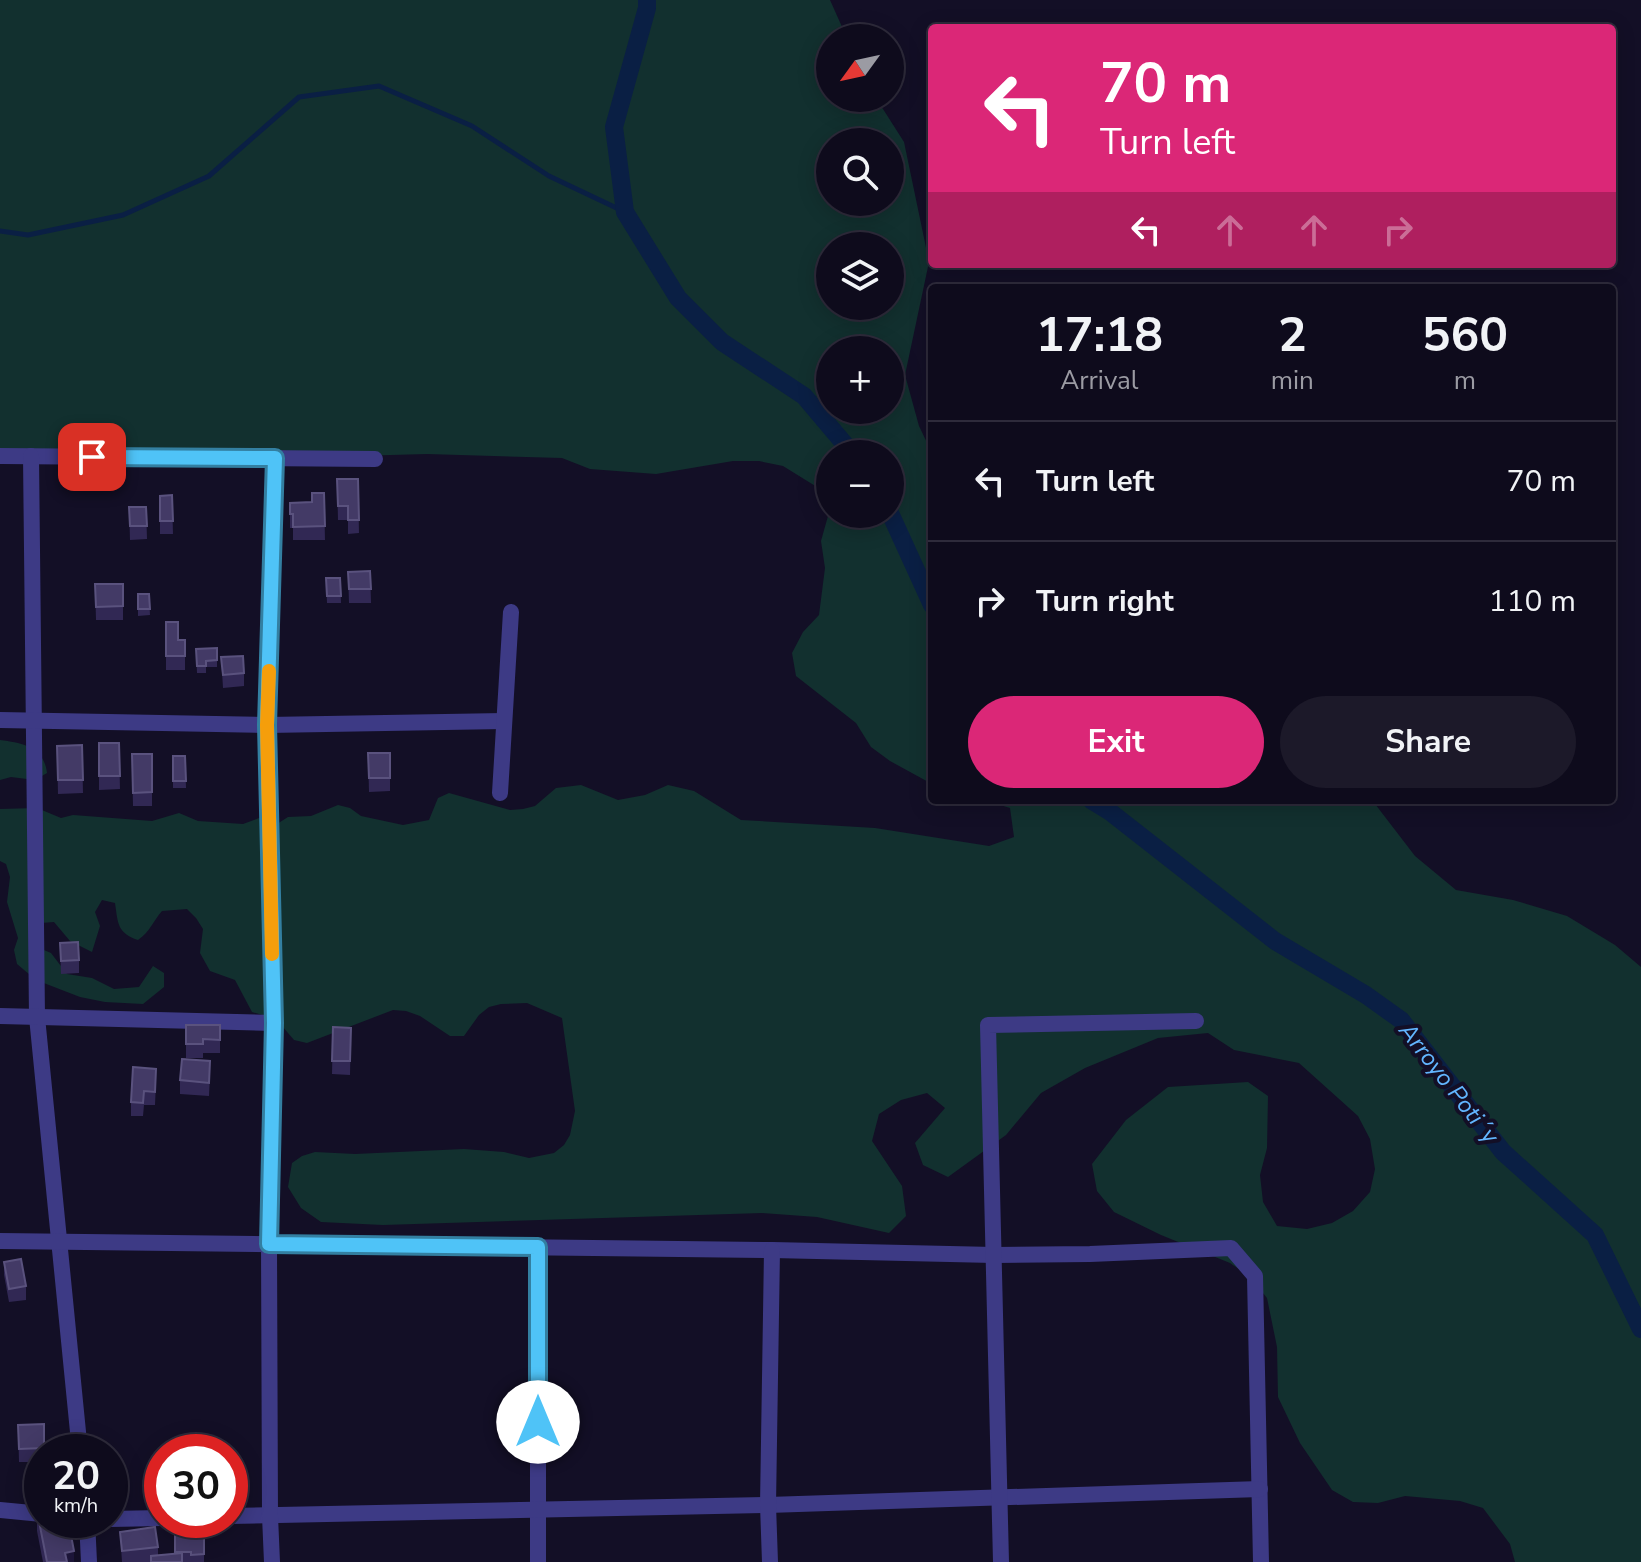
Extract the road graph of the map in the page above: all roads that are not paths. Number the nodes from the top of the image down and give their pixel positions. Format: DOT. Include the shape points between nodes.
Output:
graph roads {
  1 [pos="0,456"];
  2 [pos="31,456"];
  3 [pos="275,458"];
  4 [pos="375,459"];
  5 [pos="511,612"];
  6 [pos="0,720"];
  7 [pos="34,721"];
  8 [pos="504,721"];
  9 [pos="267,725"];
  10 [pos="500,793"];
  11 [pos="0,1016"];
  12 [pos="37,1017"];
  13 [pos="1196,1021"];
  14 [pos="274,1023"];
  15 [pos="0,1241"];
  16 [pos="61,1241"];
  17 [pos="269,1244"];
  18 [pos="538,1247"];
  19 [pos="772,1250"];
  20 [pos="994,1255"];
  21 [pos="78,1434"];
  22 [pos="1260,1489"];
  23 [pos="999,1499"];
  24 [pos="768,1505"];
  25 [pos="0,1510"];
  26 [pos="538,1510"];
  27 [pos="24,1512"];
  28 [pos="248,1516"];
  29 [pos="270,1516"];
  30 [pos="88,1538"];
  31 [pos="89,1562"];
  32 [pos="272,1562"];
  33 [pos="538,1562"];
  34 [pos="770,1562"];
  35 [pos="1001,1562"];
  36 [pos="1261,1562"];
  1 -- 2 [label="street"];
  2 -- 3 [label="street"];
  2 -- 7 [label="street"];
  3 -- 4 [label="street"];
  3 -- 9 [label="street"];
  5 -- 8 [label="street"];
  6 -- 7 [label="street"];
  7 -- 9 [label="street"];
  7 -- 12 [label="street"];
  8 -- 9 [label="street"];
  8 -- 10 [label="street"];
  9 -- 14 [label="street"];
  11 -- 12 [label="street"];
  12 -- 14 [label="street"];
  12 -- 16 [label="street"];
  13 -- 20 [label="street" via="988,1025"];
  14 -- 17 [label="street"];
  15 -- 16 [label="street"];
  16 -- 17 [label="street"];
  16 -- 21 [label="street"];
  17 -- 18 [label="street"];
  17 -- 29 [label="street"];
  18 -- 19 [label="street"];
  18 -- 26 [label="street"];
  19 -- 20 [label="street"];
  19 -- 24 [label="street"];
  20 -- 22 [label="street" via="1231,1248 1255,1276"];
  20 -- 23 [label="street"];
  22 -- 23 [label="street"];
  22 -- 36 [label="street"];
  23 -- 24 [label="street"];
  23 -- 35 [label="street"];
  24 -- 26 [label="street"];
  24 -- 34 [label="street"];
  25 -- 27 [label="street"];
  26 -- 29 [label="street"];
  26 -- 33 [label="street"];
  28 -- 29 [label="street"];
  29 -- 32 [label="street"];
  30 -- 31 [label="street"];
}
